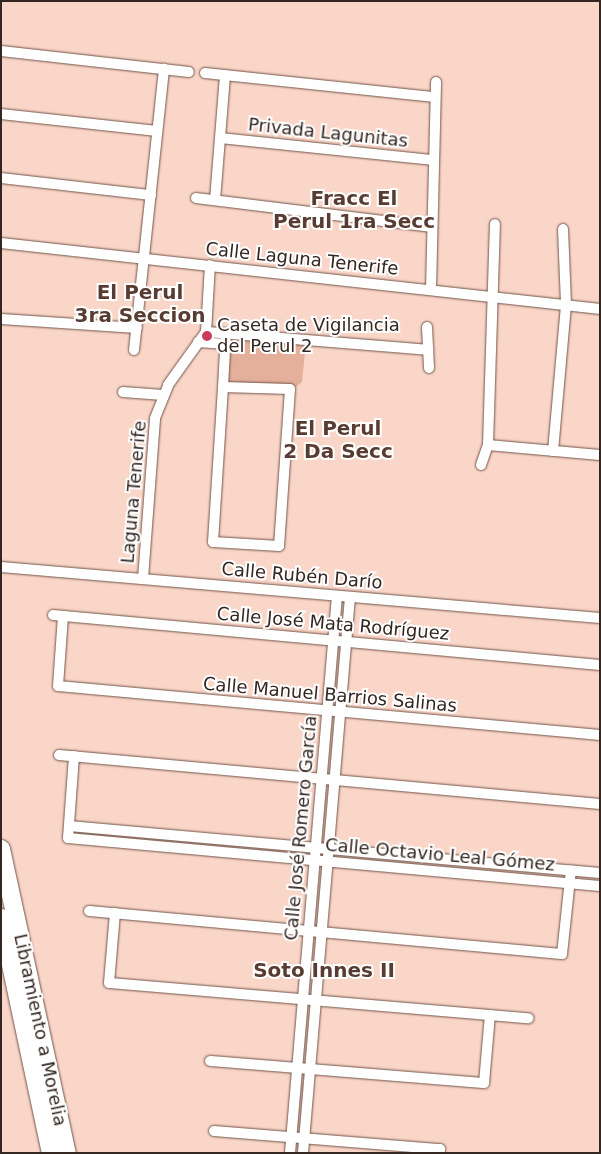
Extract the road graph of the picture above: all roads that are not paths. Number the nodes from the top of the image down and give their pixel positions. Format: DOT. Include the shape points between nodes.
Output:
graph roads {
  1 [pos="1,51"];
  2 [pos="164,69"];
  3 [pos="189,72"];
  4 [pos="204,73"];
  5 [pos="225,75"];
  6 [pos="436,82"];
  7 [pos="435,97"];
  8 [pos="1,114"];
  9 [pos="157,131"];
  10 [pos="220,138"];
  11 [pos="434,160"];
  12 [pos="1,178"];
  13 [pos="151,195"];
  14 [pos="196,198"];
  15 [pos="215,200"];
  16 [pos="495,224"];
  17 [pos="432,227"];
  18 [pos="563,229"];
  19 [pos="1,243"];
  20 [pos="144,258"];
  21 [pos="210,265"];
  22 [pos="431,289"];
  23 [pos="495,297"];
  24 [pos="566,304"];
  25 [pos="600,308"];
  26 [pos="1,319"];
  27 [pos="427,327"];
  28 [pos="137,328"];
  29 [pos="206,332"];
  30 [pos="226,339"];
  31 [pos="198,342"];
  32 [pos="134,350"];
  33 [pos="428,350"];
  34 [pos="429,368"];
  35 [pos="223,387"];
  36 [pos="123,392"];
  37 [pos="163,395"];
  38 [pos="488,445"];
  39 [pos="553,451"];
  40 [pos="600,455"];
  41 [pos="481,465"];
  42 [pos="1,568"];
  43 [pos="143,579"];
  44 [pos="337,596"];
  45 [pos="350,597"];
  46 [pos="600,618"];
  47 [pos="333,640"];
  48 [pos="346,642"];
  49 [pos="600,665"];
  50 [pos="58,686"];
  51 [pos="327,711"];
  52 [pos="340,712"];
  53 [pos="600,735"];
  54 [pos="59,755"];
  55 [pos="74,756"];
  56 [pos="321,779"];
  57 [pos="334,780"];
  58 [pos="600,804"];
  59 [pos="68,826"];
  60 [pos="316,848"];
  61 [pos="1,849"];
  62 [pos="329,849"];
  63 [pos="314,860"];
  64 [pos="328,862"];
  65 [pos="571,870"];
  66 [pos="600,873"];
  67 [pos="570,883"];
  68 [pos="600,886"];
  69 [pos="89,911"];
  70 [pos="115,913"];
  71 [pos="1,918"];
  72 [pos="309,931"];
  73 [pos="322,932"];
  74 [pos="303,1000"];
  75 [pos="316,1001"];
  76 [pos="490,1015"];
  77 [pos="529,1018"];
  78 [pos="210,1061"];
  79 [pos="297,1068"];
  80 [pos="310,1069"];
  81 [pos="214,1131"];
  82 [pos="291,1137"];
  83 [pos="304,1138"];
  84 [pos="439,1151"];
  85 [pos="51,1153"];
  86 [pos="67,1153"];
  87 [pos="290,1153"];
  88 [pos="303,1153"];
  1 -- 2 [label="street"];
  2 -- 3 [label="street"];
  2 -- 9 [label="street"];
  4 -- 5 [label="street"];
  5 -- 7 [label="street"];
  5 -- 10 [label="street"];
  6 -- 7 [label="street"];
  7 -- 11 [label="street"];
  8 -- 9 [label="street"];
  9 -- 13 [label="street"];
  10 -- 11 [label="street, Privada Lagunitas"];
  10 -- 15 [label="street"];
  11 -- 17 [label="street"];
  12 -- 13 [label="street"];
  13 -- 20 [label="street"];
  14 -- 15 [label="street"];
  15 -- 17 [label="street"];
  16 -- 23 [label="street"];
  17 -- 22 [label="street"];
  18 -- 24 [label="street"];
  19 -- 20 [label="street, Calle Laguna Tenerife"];
  20 -- 21 [label="street, Calle Laguna Tenerife"];
  20 -- 28 [label="street"];
  21 -- 22 [label="street, Calle Laguna Tenerife"];
  21 -- 29 [label="street"];
  22 -- 23 [label="street, Calle Laguna Tenerife"];
  23 -- 24 [label="street, Calle Laguna Tenerife"];
  23 -- 38 [label="street"];
  24 -- 25 [label="street, Calle Laguna Tenerife"];
  24 -- 39 [label="street"];
  26 -- 28 [label="street"];
  27 -- 33 [label="street"];
  28 -- 32 [label="street"];
  29 -- 30 [label="street"];
  29 -- 31 [label="street, Laguna Tenerife"];
  30 -- 31 [label="street"];
  30 -- 33 [label="street"];
  30 -- 35 [label="street"];
  31 -- 37 [label="street, Laguna Tenerife"];
  33 -- 34 [label="street"];
  35 -- 35 [label="street" via="213,542 279,546 290,389"];
  36 -- 37 [label="street"];
  37 -- 43 [label="street, Laguna Tenerife" via="153,429"];
  38 -- 39 [label="street"];
  38 -- 41 [label="street"];
  39 -- 40 [label="street"];
  42 -- 43 [label="street, Calle Rubén Darío"];
  43 -- 44 [label="street, Calle Rubén Darío"];
  44 -- 45 [label="street, Calle Rubén Darío"];
  44 -- 47 [label="street, Calle José Romero García"];
  45 -- 46 [label="street, Calle Rubén Darío"];
  45 -- 48 [label="street, Calle José Romero García"];
  47 -- 48 [label="street, Calle José Mata Rodríguez"];
  47 -- 50 [label="street, Calle José Mata Rodríguez" via="58,615"];
  47 -- 51 [label="street, Calle José Romero García"];
  48 -- 49 [label="street, Calle José Mata Rodríguez"];
  48 -- 52 [label="street, Calle José Romero García"];
  50 -- 51 [label="street, Calle Manuel Barrios Salinas"];
  51 -- 52 [label="street, Calle Manuel Barrios Salinas"];
  51 -- 56 [label="street, Calle José Romero García"];
  52 -- 53 [label="street, Calle Manuel Barrios Salinas"];
  52 -- 57 [label="street, Calle José Romero García"];
  54 -- 55 [label="street"];
  55 -- 56 [label="street"];
  55 -- 59 [label="street"];
  56 -- 57 [label="street"];
  56 -- 60 [label="street, Calle José Romero García"];
  57 -- 58 [label="street"];
  57 -- 62 [label="street, Calle José Romero García"];
  59 -- 60 [label="street, Calle Octavio Leal Gómez"];
  59 -- 63 [label="street, Calle Octavio Leal Gómez" via="68,838"];
  60 -- 62 [label="street, Calle Octavio Leal Gómez"];
  60 -- 63 [label="street, Calle José Romero García"];
  61 -- 86 [label="highway, Libramiento a Morelia"];
  62 -- 64 [label="street, Calle José Romero García"];
  62 -- 65 [label="street, Calle Octavio Leal Gómez"];
  63 -- 64 [label="street, Calle Octavio Leal Gómez"];
  63 -- 72 [label="street, Calle José Romero García"];
  64 -- 67 [label="street, Calle Octavio Leal Gómez"];
  64 -- 73 [label="street, Calle José Romero García"];
  65 -- 66 [label="street, Calle Octavio Leal Gómez"];
  65 -- 67 [label="street"];
  67 -- 68 [label="street, Calle Octavio Leal Gómez"];
  67 -- 73 [label="street" via="562,954"];
  69 -- 70 [label="street"];
  70 -- 72 [label="street"];
  70 -- 74 [label="street" via="109,983"];
  71 -- 85 [label="highway, Libramiento a Morelia"];
  72 -- 73 [label="street"];
  72 -- 74 [label="street, Calle José Romero García"];
  73 -- 75 [label="street, Calle José Romero García"];
  74 -- 75 [label="street"];
  74 -- 79 [label="street, Calle José Romero García"];
  75 -- 76 [label="street"];
  75 -- 80 [label="street, Calle José Romero García"];
  76 -- 77 [label="street"];
  76 -- 80 [label="street" via="484,1083"];
  78 -- 79 [label="street"];
  79 -- 80 [label="street"];
  79 -- 82 [label="street, Calle José Romero García"];
  80 -- 83 [label="street, Calle José Romero García"];
  81 -- 82 [label="street"];
  82 -- 83 [label="street"];
  82 -- 87 [label="street, Calle José Romero García"];
  83 -- 84 [label="street"];
  83 -- 88 [label="street, Calle José Romero García"];
}
